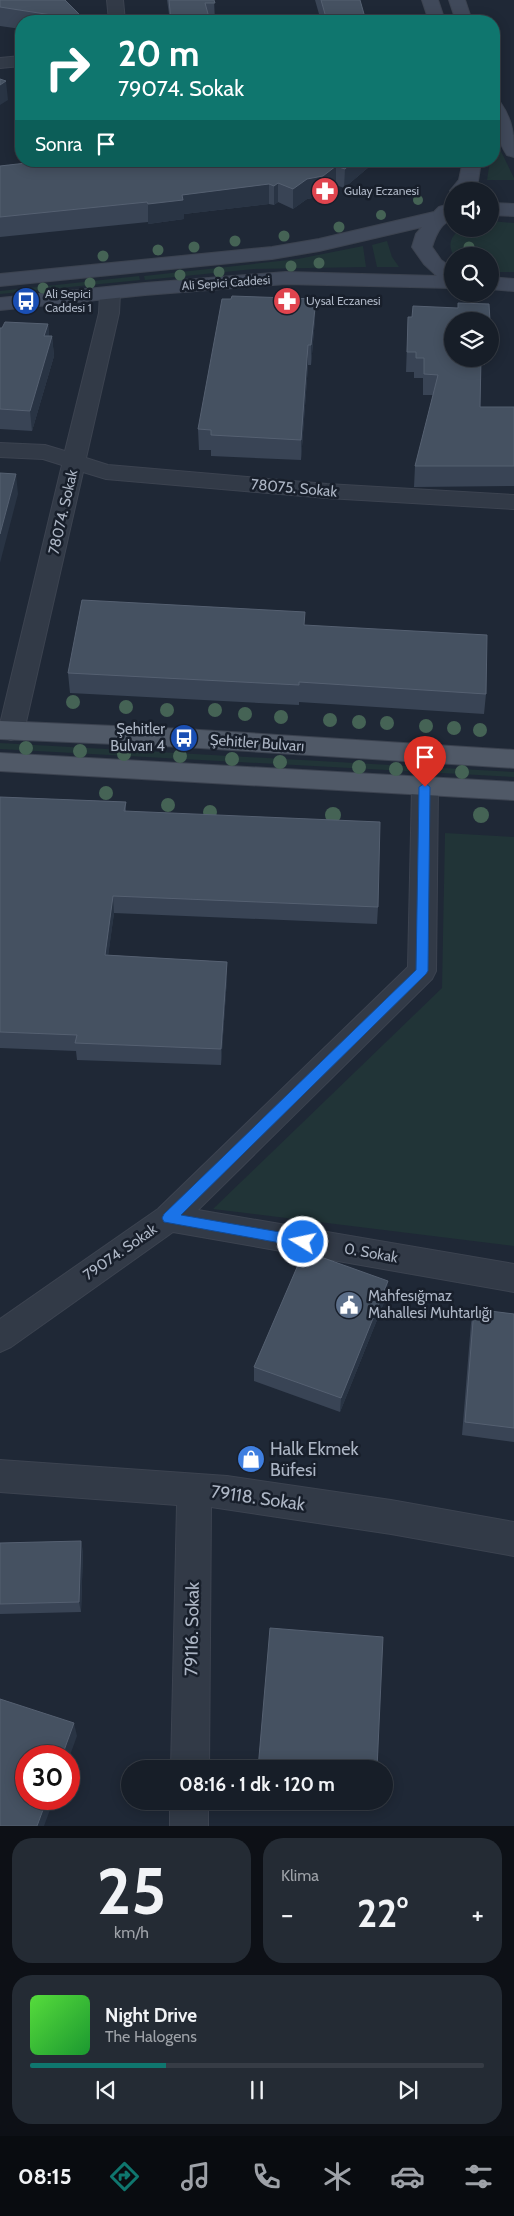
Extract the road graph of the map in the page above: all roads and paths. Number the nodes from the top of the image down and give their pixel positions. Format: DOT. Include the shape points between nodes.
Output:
graph roads {
  1 [pos="115,0"];
  2 [pos="430,0"];
  3 [pos="457,0"];
  4 [pos="116,15"];
  5 [pos="435,15"];
  6 [pos="462,15"];
  7 [pos="15,62"];
  8 [pos="0,63"];
  9 [pos="500,120"];
  10 [pos="514,151"];
  11 [pos="471,167"];
  12 [pos="467,182"];
  13 [pos="499,209"];
  14 [pos="514,210"];
  15 [pos="444,212"];
  16 [pos="444,216"];
  17 [pos="444,272"];
  18 [pos="0,280"];
  19 [pos="444,282"];
  20 [pos="499,283"];
  21 [pos="514,284"];
  22 [pos="110,293"];
  23 [pos="0,304"];
  24 [pos="0,450"];
  25 [pos="75,461"];
  26 [pos="514,502"];
  27 [pos="5,730"];
  28 [pos="514,759"];
  29 [pos="0,762"];
  30 [pos="425,787"];
  31 [pos="514,791"];
  32 [pos="169,1218"];
  33 [pos="514,1278"];
  34 [pos="0,1337"];
  35 [pos="0,1476"];
  36 [pos="194,1489"];
  37 [pos="514,1539"];
  38 [pos="190,1760"];
  39 [pos="189,1810"];
  40 [pos="189,1826"];
  1 -- 4 [label="street"];
  2 -- 5 [label="main road"];
  3 -- 6 [label="main road"];
  7 -- 8 [label="street"];
  9 -- 10 [label="main road"];
  11 -- 12 [label="main road"];
  13 -- 14 [label="main road"];
  15 -- 18 [label="main road, Ali Sepici Caddesi" via="319,245 272,253"];
  16 -- 17 [label="main road" via="426,234 422,247 432,263"];
  19 -- 22 [label="main road, Ali Sepici Caddesi" via="286,278"];
  20 -- 21 [label="main road"];
  22 -- 23 [label="main road, Ali Sepici Caddesi"];
  22 -- 25 [label="street, 78074. Sokak" via="110,313"];
  24 -- 25 [label="street, 78075. Sokak" via="44,452"];
  25 -- 26 [label="street, 78075. Sokak" via="106,472 327,491"];
  25 -- 27 [label="street, 78074. Sokak"];
  27 -- 28 [label="main road, Şehitler Bulvarı"];
  29 -- 30 [label="main road"];
  30 -- 31 [label="main road"];
  30 -- 32 [label="street, 79074. Sokak" via="422,971"];
  32 -- 33 [label="street, 0. Sokak"];
  32 -- 34 [label="street, 79074. Sokak"];
  35 -- 36 [label="street, 79118. Sokak"];
  36 -- 37 [label="street, 79118. Sokak" via="391,1517"];
  36 -- 38 [label="street, 79116. Sokak"];
  39 -- 40 [label="street"];
}
